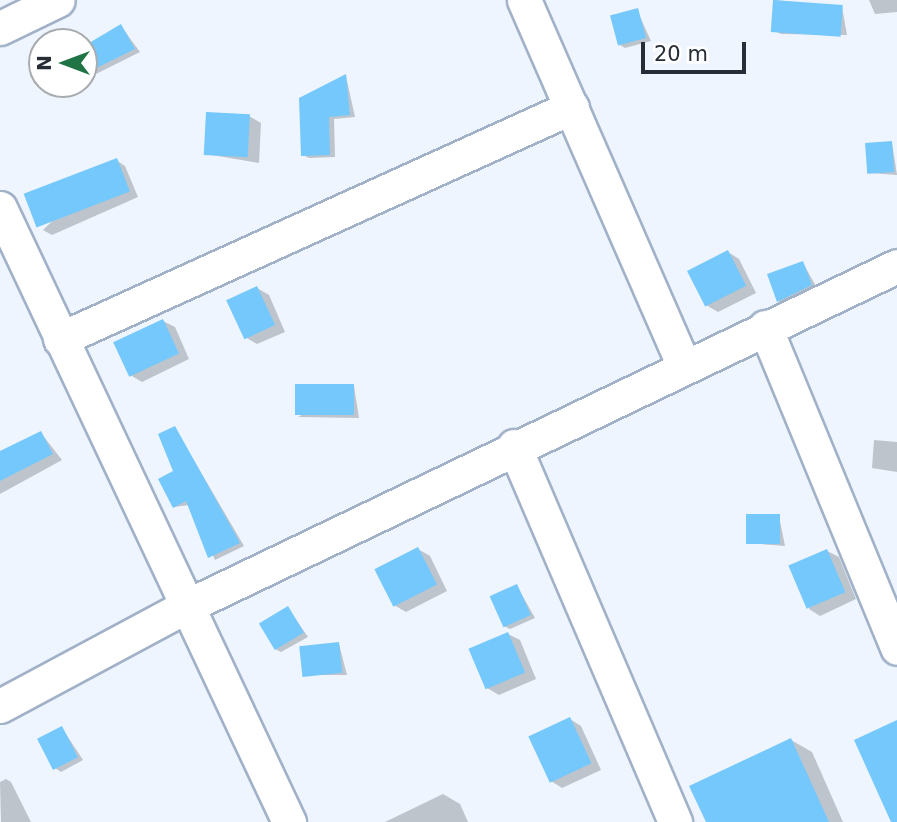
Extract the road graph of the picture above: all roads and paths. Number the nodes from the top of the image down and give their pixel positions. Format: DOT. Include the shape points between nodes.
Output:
graph roads {
  1 [pos="58,0"];
  2 [pos="524,0"];
  3 [pos="0,28"];
  4 [pos="572,107"];
  5 [pos="0,208"];
  6 [pos="897,266"];
  7 [pos="765,327"];
  8 [pos="60,339"];
  9 [pos="683,363"];
  10 [pos="514,446"];
  11 [pos="185,607"];
  12 [pos="897,648"];
  13 [pos="0,706"];
  14 [pos="289,822"];
  15 [pos="675,822"];
  1 -- 3 [label="street"];
  2 -- 4 [label="street"];
  4 -- 8 [label="street"];
  4 -- 9 [label="street"];
  5 -- 8 [label="street"];
  6 -- 7 [label="street"];
  7 -- 9 [label="street"];
  7 -- 12 [label="street"];
  8 -- 11 [label="street"];
  9 -- 10 [label="street"];
  10 -- 11 [label="street"];
  10 -- 15 [label="street"];
  11 -- 13 [label="street"];
  11 -- 14 [label="street"];
}
